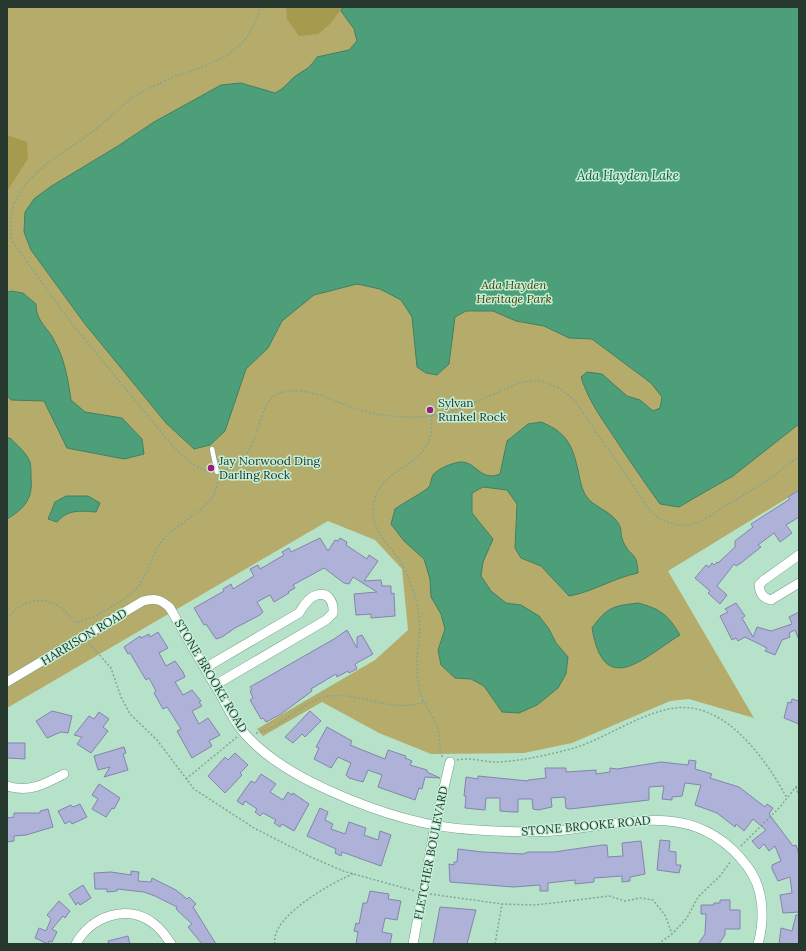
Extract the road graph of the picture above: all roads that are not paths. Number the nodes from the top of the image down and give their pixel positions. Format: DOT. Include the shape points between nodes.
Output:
graph roads {
  1 [pos="212,449"];
  2 [pos="217,472"];
  3 [pos="799,555"];
  4 [pos="799,583"];
  5 [pos="163,601"];
  6 [pos="205,668"];
  7 [pos="7,682"];
  8 [pos="215,685"];
  9 [pos="450,762"];
  10 [pos="64,774"];
  11 [pos="7,786"];
  12 [pos="435,826"];
  13 [pos="76,944"];
  14 [pos="172,944"];
  15 [pos="413,944"];
  16 [pos="758,944"];
  1 -- 2 [label="lane"];
  3 -- 4 [label="street" via="759,585 760,592 771,600"];
  5 -- 6 [label="street, STONE BROOKE ROAD" via="170,608"];
  5 -- 7 [label="street, HARRISON ROAD" via="143,601"];
  6 -- 8 [label="street, STONE BROOKE ROAD"];
  6 -- 8 [label="street" via="299,613 305,603 314,596 323,595 330,598 334,605 333,614 326,620"];
  8 -- 12 [label="street, STONE BROOKE ROAD" via="244,734 274,759 329,791"];
  9 -- 12 [label="street, FLETCHER BOULEVARD"];
  10 -- 11 [label="street" via="35,788"];
  12 -- 15 [label="street, FLETCHER BOULEVARD"];
  12 -- 16 [label="street, STONE BROOKE ROAD" via="520,832 564,830 643,819 672,820 692,826 722,840 750,871 760,894 762,910"];
  13 -- 14 [label="street" via="92,924 106,916 121,913 152,922 163,931"];
}
